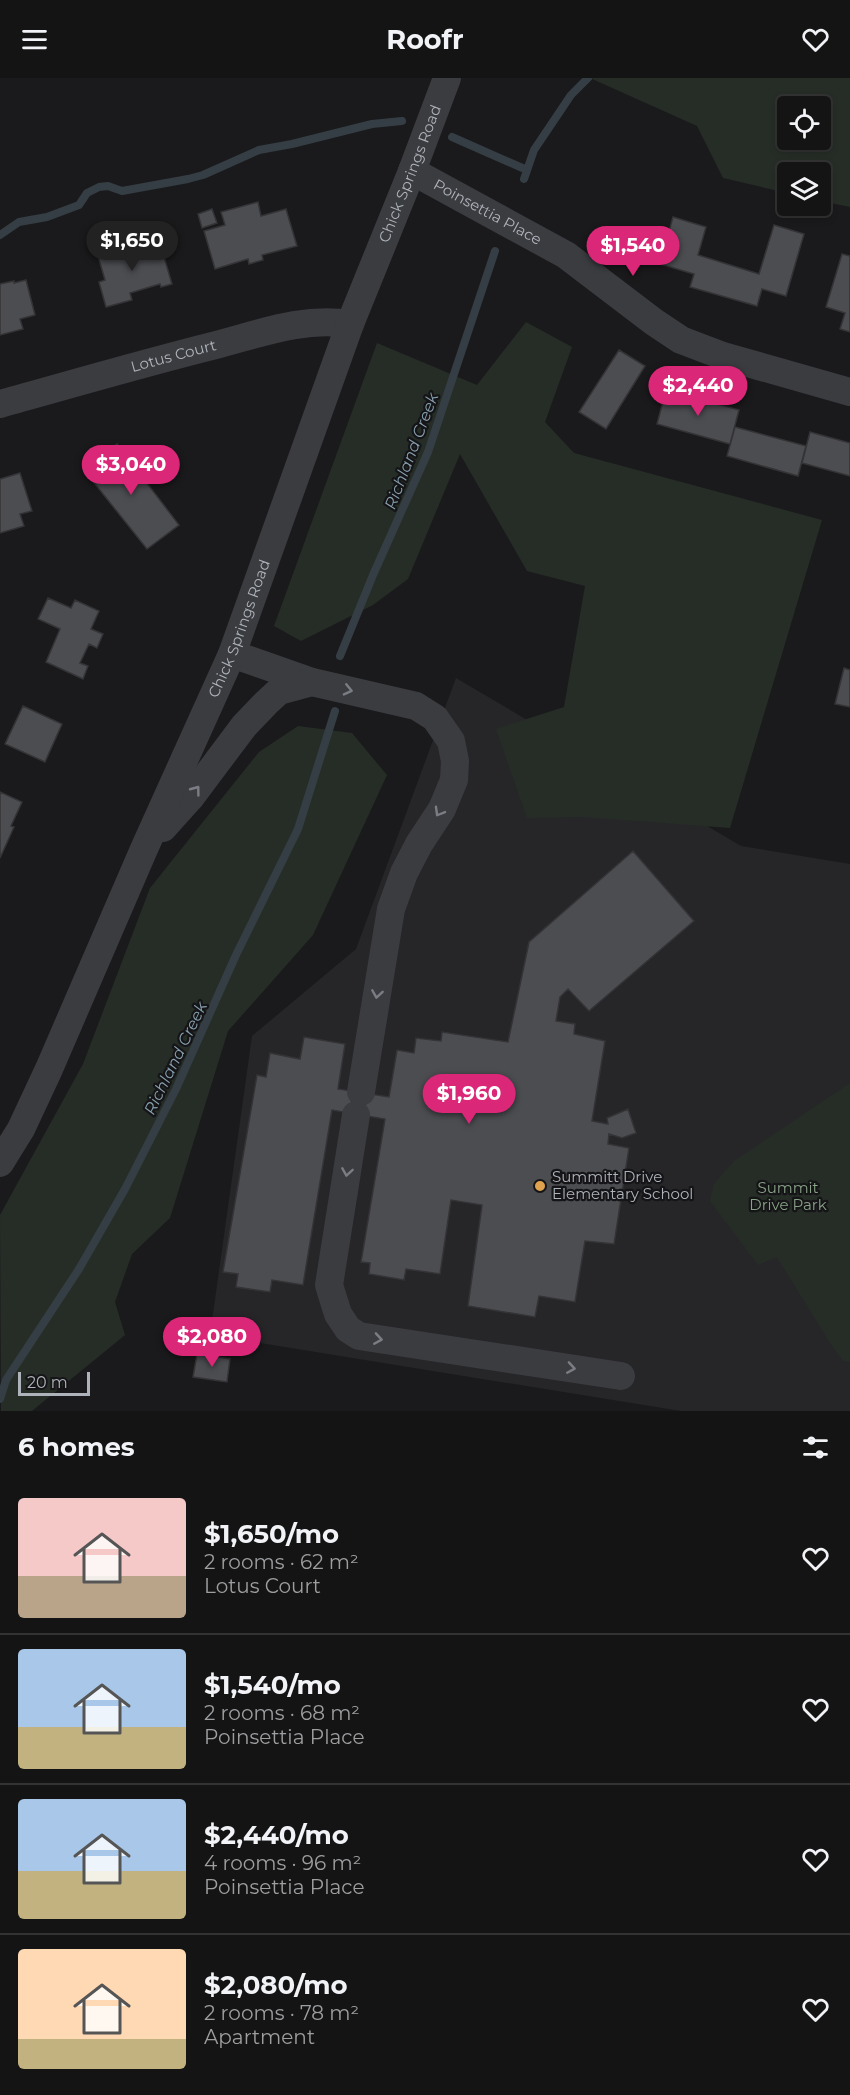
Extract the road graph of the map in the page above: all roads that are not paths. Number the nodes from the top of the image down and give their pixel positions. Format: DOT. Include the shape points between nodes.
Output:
graph roads {
  1 [pos="447,78"];
  2 [pos="412,171"];
  3 [pos="350,324"];
  4 [pos="850,392"];
  5 [pos="0,404"];
  6 [pos="232,654"];
  7 [pos="312,682"];
  8 [pos="144,849"];
  9 [pos="0,1163"];
  10 [pos="621,1376"];
  1 -- 2 [label="street, Chick Springs Road"];
  2 -- 3 [label="street, Chick Springs Road"];
  2 -- 4 [label="street, Poinsettia Place" via="566,255 681,340"];
  3 -- 5 [label="street, Lotus Court" via="304,322"];
  3 -- 6 [label="street, Chick Springs Road"];
  6 -- 7 [label="street"];
  6 -- 8 [label="street, Chick Springs Road"];
  8 -- 7 [label="street, one-way" via="266,703 279,692"];
  7 -- 10 [label="street, one-way" via="416,705 435,718 450,741 455,761 454,780 446,799 404,873 392,909 329,1285 338,1314 348,1329 359,1336"];
  8 -- 9 [label="street, Chick Springs Road" via="49,1069"];
}
